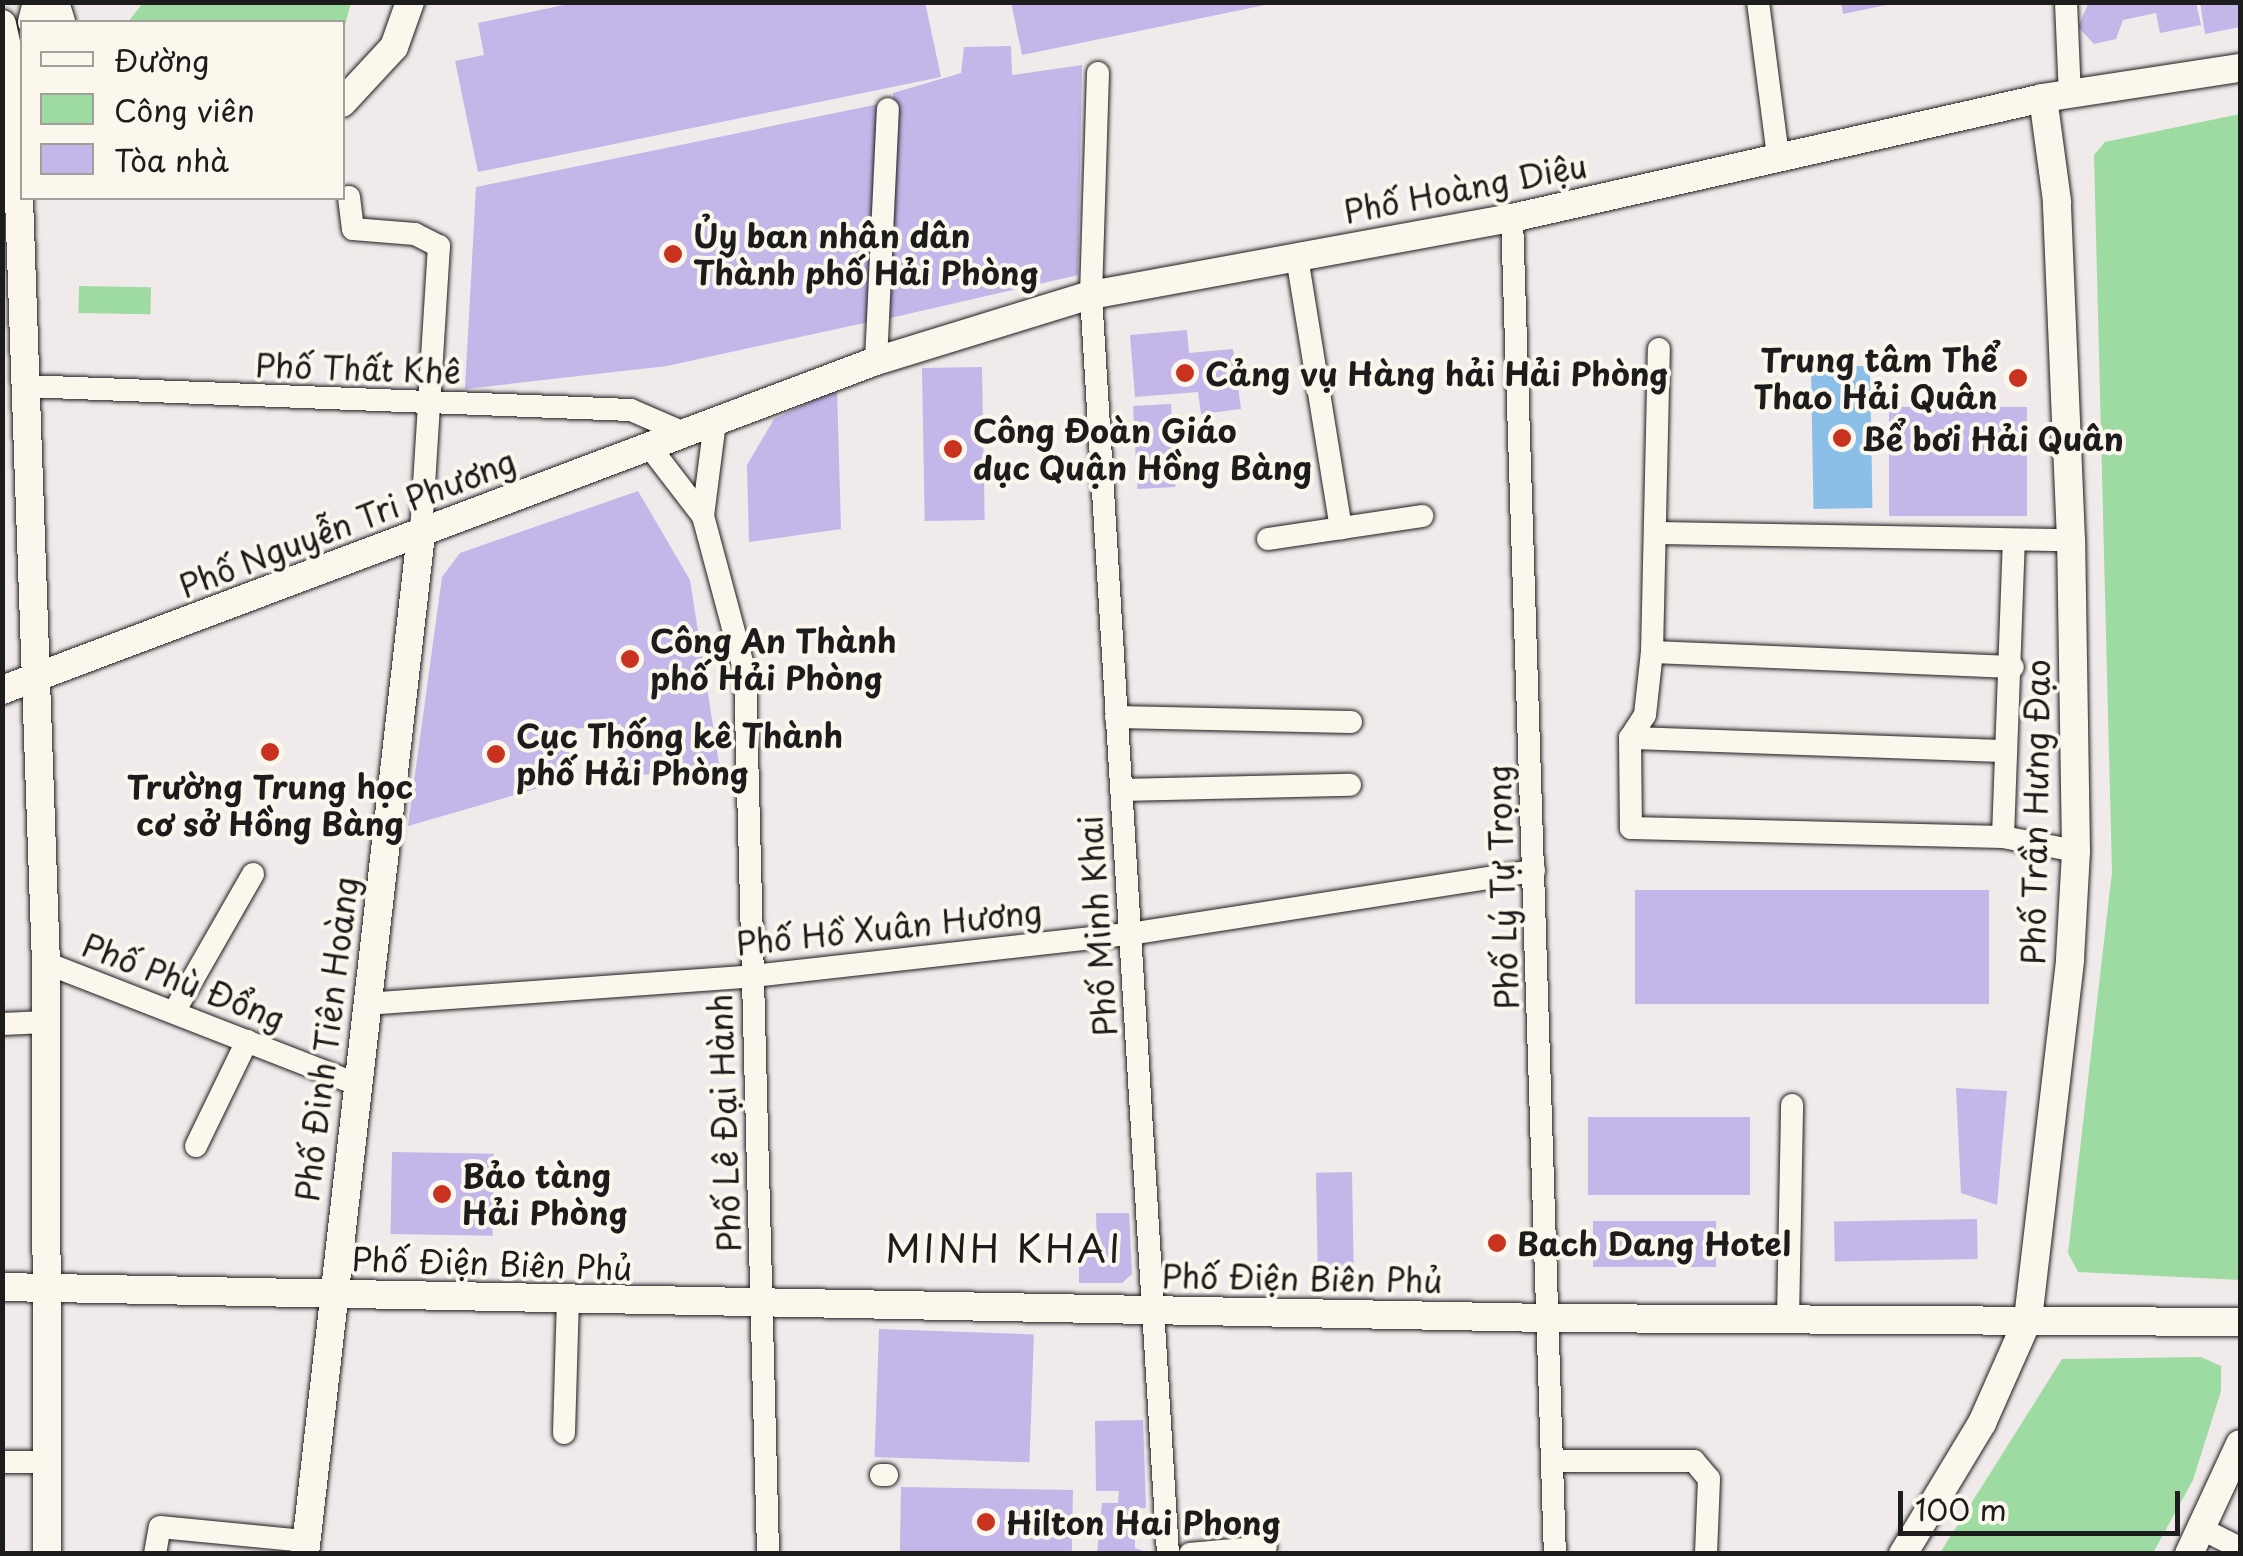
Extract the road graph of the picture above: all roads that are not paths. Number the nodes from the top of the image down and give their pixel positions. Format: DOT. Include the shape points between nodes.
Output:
graph roads {
  1 [pos="8,2"];
  2 [pos="407,2"];
  3 [pos="1758,2"];
  4 [pos="2066,2"];
  5 [pos="2,23"];
  6 [pos="20,65"];
  7 [pos="2240,68"];
  8 [pos="1098,72"];
  9 [pos="15,85"];
  10 [pos="345,97"];
  11 [pos="345,97"];
  12 [pos="2056,97"];
  13 [pos="888,109"];
  14 [pos="1778,155"];
  15 [pos="349,197"];
  16 [pos="1512,218"];
  17 [pos="1297,257"];
  18 [pos="1091,295"];
  19 [pos="1659,349"];
  20 [pos="876,361"];
  21 [pos="26,386"];
  22 [pos="434,404"];
  23 [pos="715,422"];
  24 [pos="684,433"];
  25 [pos="648,446"];
  26 [pos="703,516"];
  27 [pos="1422,516"];
  28 [pos="1341,528"];
  29 [pos="1656,532"];
  30 [pos="421,534"];
  31 [pos="1268,538"];
  32 [pos="2014,540"];
  33 [pos="2071,540"];
  34 [pos="1652,652"];
  35 [pos="2013,667"];
  36 [pos="36,677"];
  37 [pos="2,690"];
  38 [pos="1116,717"];
  39 [pos="1351,722"];
  40 [pos="1630,738"];
  41 [pos="2004,750"];
  42 [pos="1350,785"];
  43 [pos="1120,790"];
  44 [pos="2003,837"];
  45 [pos="2076,850"];
  46 [pos="1534,871"];
  47 [pos="253,874"];
  48 [pos="1130,934"];
  49 [pos="46,962"];
  50 [pos="753,976"];
  51 [pos="366,1004"];
  52 [pos="174,1012"];
  53 [pos="46,1022"];
  54 [pos="2,1024"];
  55 [pos="247,1041"];
  56 [pos="354,1083"];
  57 [pos="1792,1105"];
  58 [pos="196,1146"];
  59 [pos="2,1287"];
  60 [pos="47,1287"];
  61 [pos="332,1294"];
  62 [pos="568,1300"];
  63 [pos="762,1305"];
  64 [pos="1153,1310"];
  65 [pos="1548,1318"];
  66 [pos="1788,1319"];
  67 [pos="2028,1320"];
  68 [pos="2240,1322"];
  69 [pos="564,1433"];
  70 [pos="2240,1444"];
  71 [pos="1553,1461"];
  72 [pos="2,1462"];
  73 [pos="47,1462"];
  74 [pos="2234,1483"];
  75 [pos="2196,1541"];
  76 [pos="305,1547"];
  77 [pos="1266,1547"];
  78 [pos="2240,1548"];
  79 [pos="47,1554"];
  80 [pos="155,1554"];
  81 [pos="768,1554"];
  82 [pos="1168,1554"];
  83 [pos="1190,1554"];
  84 [pos="1554,1554"];
  85 [pos="1706,1554"];
  86 [pos="1903,1554"];
  1 -- 5 [label="main road"];
  2 -- 10 [label="main road" via="390,45"];
  2 -- 11 [label="main road" via="394,47"];
  3 -- 14 [label="street"];
  4 -- 12 [label="street"];
  5 -- 9 [label="main road"];
  6 -- 9 [label="main road"];
  7 -- 12 [label="main road, Phố Hoàng Diệu"];
  8 -- 18 [label="street, Phố Minh Khai"];
  9 -- 21 [label="main road"];
  12 -- 14 [label="main road, Phố Hoàng Diệu"];
  12 -- 33 [label="main road, Phố Trần Hưng Đạo"];
  13 -- 20 [label="street"];
  14 -- 16 [label="main road, Phố Hoàng Diệu"];
  15 -- 22 [label="street" via="354,229 416,234 439,246"];
  16 -- 17 [label="main road, Phố Hoàng Diệu"];
  16 -- 46 [label="street, Phố Lý Tự Trọng"];
  17 -- 18 [label="main road, Phố Hoàng Diệu"];
  17 -- 28 [label="street"];
  18 -- 20 [label="main road, Phố Hoàng Diệu"];
  18 -- 38 [label="street, Phố Minh Khai"];
  19 -- 29 [label="street"];
  20 -- 23 [label="main road, Phố Hoàng Diệu"];
  21 -- 22 [label="street, Phố Thất Khê"];
  21 -- 36 [label="main road"];
  22 -- 24 [label="street, Phố Thất Khê" via="631,410"];
  22 -- 30 [label="street"];
  23 -- 24 [label="main road, Phố Nguyễn Tri Phương"];
  23 -- 26 [label="street, Phố Lê Đại Hành"];
  24 -- 25 [label="main road, Phố Nguyễn Tri Phương"];
  25 -- 26 [label="street, Phố Lê Đại Hành"];
  25 -- 30 [label="main road, Phố Nguyễn Tri Phương"];
  26 -- 50 [label="street, Phố Lê Đại Hành" via="745,673"];
  27 -- 28 [label="street"];
  28 -- 31 [label="street"];
  29 -- 32 [label="street"];
  29 -- 34 [label="street"];
  30 -- 36 [label="main road, Phố Nguyễn Tri Phương"];
  30 -- 51 [label="main road, Phố Đinh Tiên Hoàng"];
  32 -- 33 [label="street"];
  32 -- 35 [label="street"];
  33 -- 45 [label="main road, Phố Trần Hưng Đạo"];
  34 -- 35 [label="street"];
  34 -- 40 [label="street" via="1645,714"];
  35 -- 41 [label="street"];
  36 -- 37 [label="main road, Phố Nguyễn Tri Phương"];
  36 -- 49 [label="main road"];
  38 -- 39 [label="street"];
  38 -- 43 [label="street, Phố Minh Khai"];
  40 -- 41 [label="street"];
  40 -- 44 [label="street" via="1631,828"];
  41 -- 44 [label="street"];
  42 -- 43 [label="street"];
  43 -- 48 [label="street, Phố Minh Khai"];
  44 -- 45 [label="street"];
  45 -- 67 [label="main road, Phố Trần Hưng Đạo"];
  46 -- 48 [label="street, Phố Hồ Xuân Hương"];
  46 -- 65 [label="street, Phố Lý Tự Trọng"];
  47 -- 52 [label="street"];
  48 -- 50 [label="street, Phố Hồ Xuân Hương"];
  48 -- 64 [label="street, Phố Minh Khai"];
  49 -- 52 [label="street, Phố Phù Đổng"];
  49 -- 53 [label="main road"];
  50 -- 51 [label="street, Phố Hồ Xuân Hương"];
  50 -- 63 [label="street, Phố Lê Đại Hành"];
  51 -- 56 [label="main road, Phố Đinh Tiên Hoàng"];
  52 -- 55 [label="street, Phố Phù Đổng"];
  53 -- 54 [label="street"];
  53 -- 60 [label="main road"];
  55 -- 56 [label="street, Phố Phù Đổng"];
  55 -- 58 [label="street"];
  56 -- 61 [label="main road, Phố Đinh Tiên Hoàng"];
  57 -- 66 [label="street"];
  59 -- 60 [label="main road, Phố Điện Biên Phủ"];
  60 -- 61 [label="main road, Phố Điện Biên Phủ"];
  60 -- 73 [label="main road"];
  61 -- 62 [label="main road, Phố Điện Biên Phủ"];
  61 -- 76 [label="main road, Phố Đinh Tiên Hoàng"];
  62 -- 63 [label="main road, Phố Điện Biên Phủ"];
  62 -- 69 [label="street"];
  63 -- 64 [label="main road, Phố Điện Biên Phủ"];
  63 -- 81 [label="street, Phố Lê Đại Hành"];
  64 -- 65 [label="main road, Phố Điện Biên Phủ"];
  64 -- 82 [label="street, Phố Minh Khai"];
  65 -- 66 [label="main road, Phố Điện Biên Phủ"];
  65 -- 71 [label="street, Phố Lý Tự Trọng"];
  66 -- 67 [label="main road, Phố Điện Biên Phủ"];
  67 -- 68 [label="main road, Phố Điện Biên Phủ"];
  67 -- 86 [label="main road, Phố Trần Hưng Đạo" via="1982,1423"];
  70 -- 74 [label="main road"];
  71 -- 84 [label="street, Phố Lý Tự Trọng"];
  71 -- 85 [label="street" via="1694,1461 1709,1479"];
  72 -- 73 [label="street"];
  73 -- 79 [label="main road"];
  74 -- 75 [label="main road"];
  75 -- 78 [label="street"];
  76 -- 80 [label="street" via="160,1527"];
  77 -- 83 [label="street"];
}
